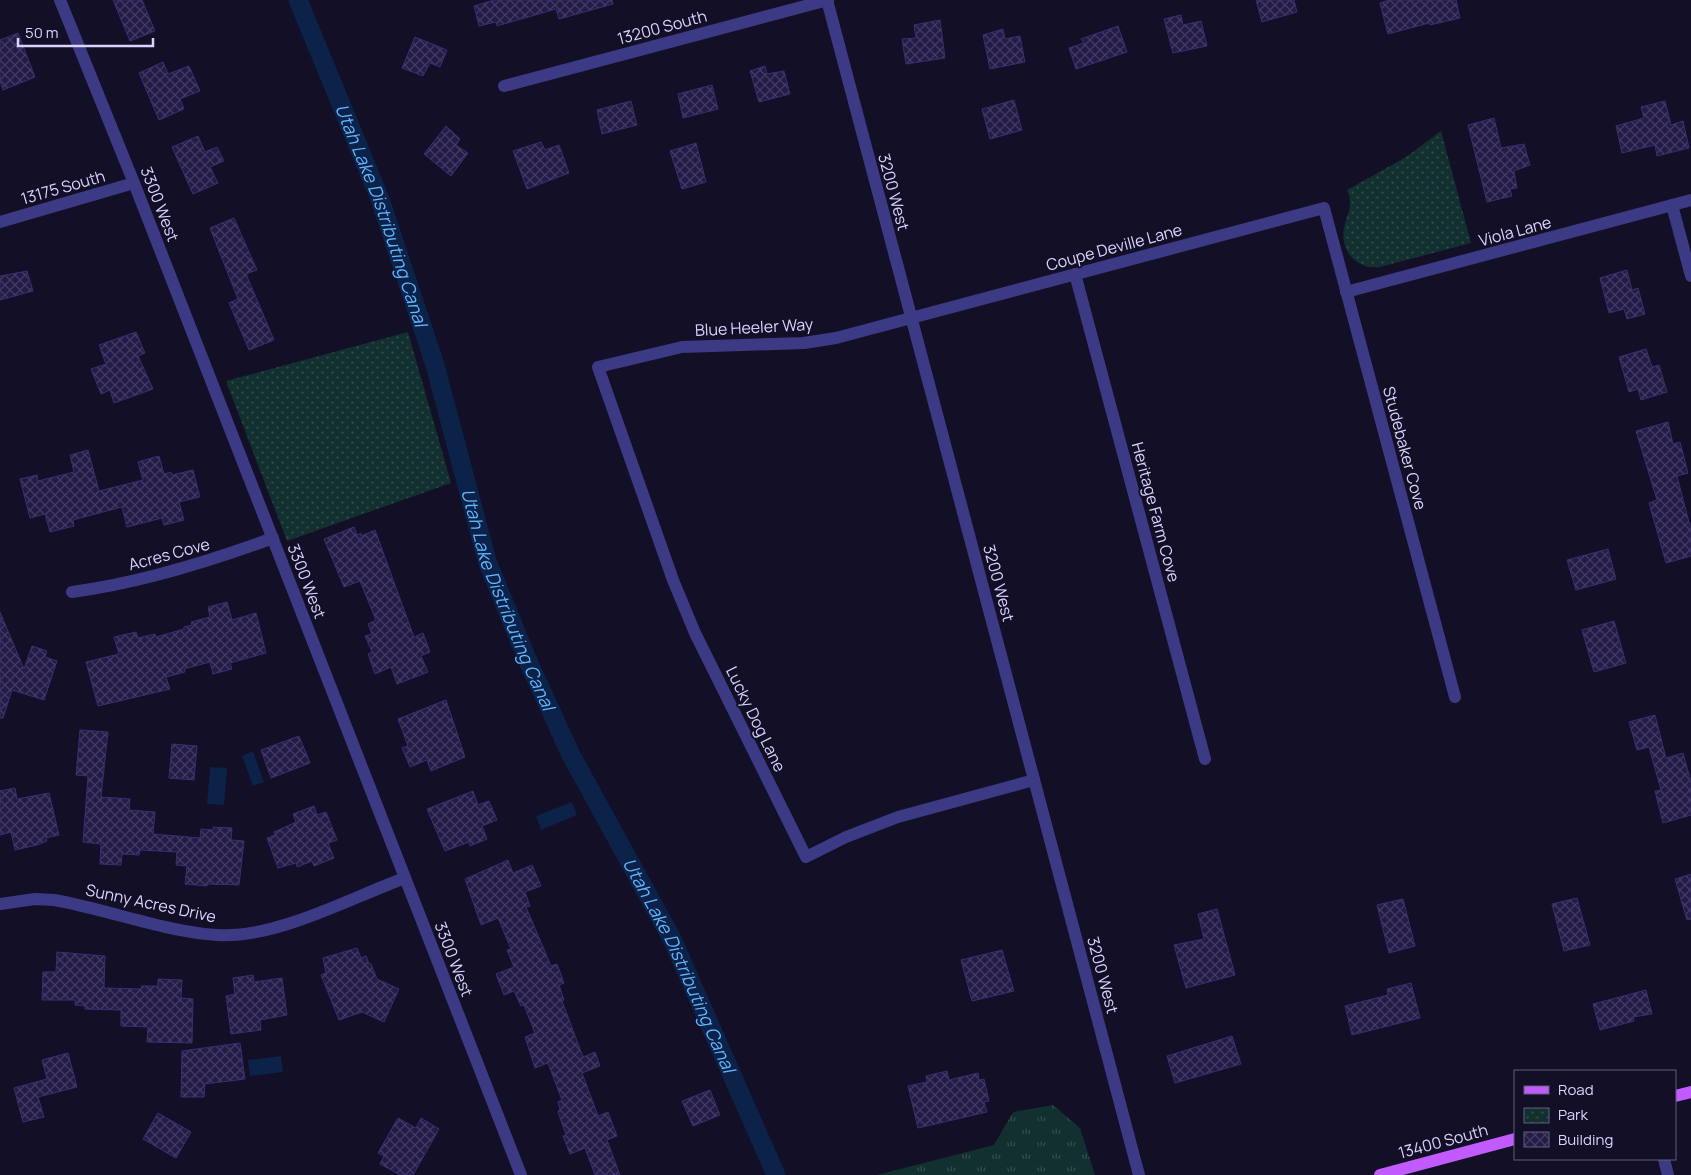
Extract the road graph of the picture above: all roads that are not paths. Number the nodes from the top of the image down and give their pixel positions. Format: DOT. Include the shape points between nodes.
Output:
graph roads {
  1 [pos="60,0"];
  2 [pos="827,0"];
  3 [pos="504,86"];
  4 [pos="134,183"];
  5 [pos="1691,200"];
  6 [pos="1672,205"];
  7 [pos="1324,208"];
  8 [pos="0,222"];
  9 [pos="1075,274"];
  10 [pos="1691,276"];
  11 [pos="1346,292"];
  12 [pos="912,317"];
  13 [pos="598,367"];
  14 [pos="273,538"];
  15 [pos="72,592"];
  16 [pos="1454,697"];
  17 [pos="1205,759"];
  18 [pos="1034,780"];
  19 [pos="405,878"];
  20 [pos="0,904"];
  21 [pos="1691,1092"];
  22 [pos="1676,1096"];
  23 [pos="1514,1139"];
  24 [pos="1664,1160"];
  25 [pos="521,1175"];
  26 [pos="1139,1175"];
  27 [pos="1380,1175"];
  28 [pos="1668,1175"];
  1 -- 4 [label="street, 3300 West"];
  2 -- 3 [label="street, 13200 South"];
  2 -- 12 [label="street, 3200 West"];
  4 -- 8 [label="street, 13175 South"];
  4 -- 14 [label="street, 3300 West"];
  5 -- 6 [label="street, Viola Lane"];
  6 -- 10 [label="street"];
  6 -- 11 [label="street, Viola Lane"];
  7 -- 9 [label="street, Coupe Deville Lane"];
  7 -- 11 [label="street, Studebaker Cove"];
  9 -- 12 [label="street, Coupe Deville Lane"];
  9 -- 17 [label="street, Heritage Farm Cove"];
  11 -- 16 [label="street, Studebaker Cove"];
  12 -- 13 [label="street, Blue Heeler Way" via="836,338 804,343 682,347"];
  12 -- 18 [label="street, 3200 West"];
  13 -- 18 [label="street, Lucky Dog Lane" via="657,537 692,624 806,857 898,816"];
  14 -- 15 [label="street, Acres Cove" via="216,558 109,587"];
  14 -- 19 [label="street, 3300 West"];
  18 -- 26 [label="street, 3200 West"];
  19 -- 20 [label="street, Sunny Acres Drive" via="287,924 242,934 196,933 54,900"];
  19 -- 25 [label="street, 3300 West"];
  21 -- 22 [label="main road"];
  23 -- 27 [label="main road, 13400 South"];
  24 -- 28 [label="street"];
}
